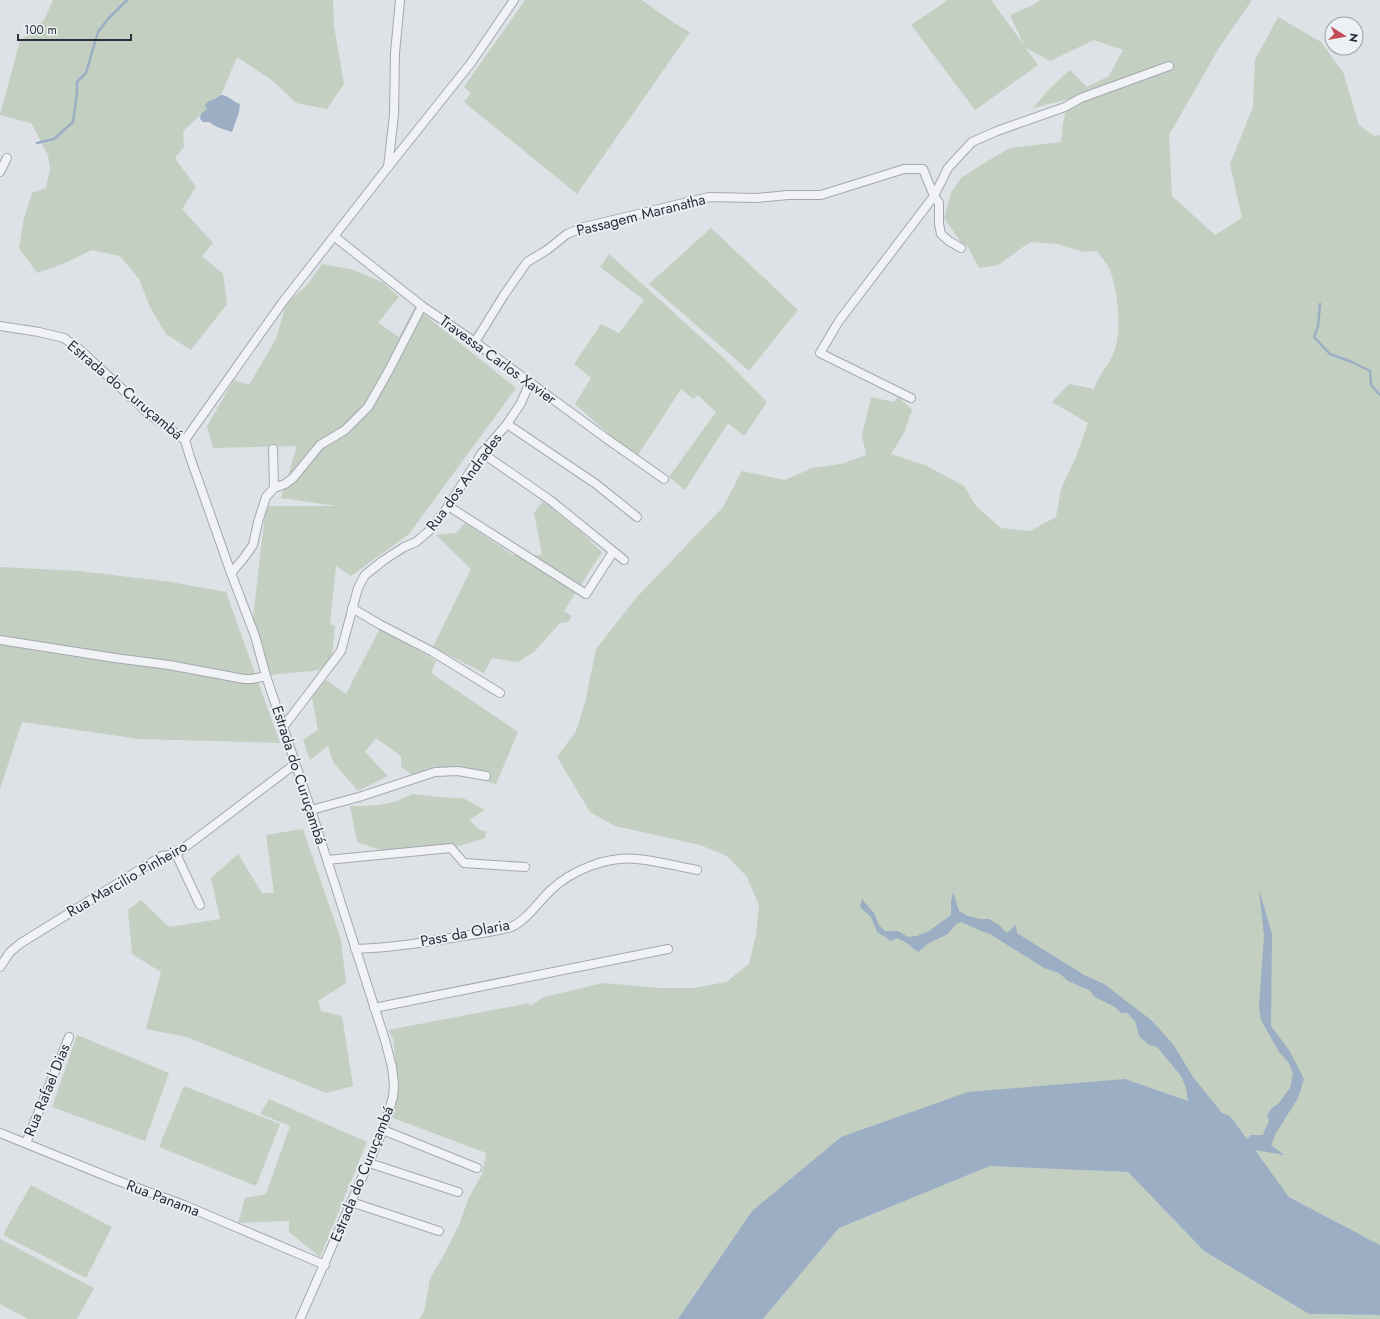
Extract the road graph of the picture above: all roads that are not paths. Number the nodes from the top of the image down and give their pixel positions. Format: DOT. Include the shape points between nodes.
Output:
graph roads {
  1 [pos="400,0"];
  2 [pos="514,0"];
  3 [pos="1169,66"];
  4 [pos="7,158"];
  5 [pos="388,167"];
  6 [pos="0,172"];
  7 [pos="934,196"];
  8 [pos="335,237"];
  9 [pos="961,248"];
  10 [pos="422,306"];
  11 [pos="0,326"];
  12 [pos="475,342"];
  13 [pos="530,382"];
  14 [pos="911,398"];
  15 [pos="507,424"];
  16 [pos="185,440"];
  17 [pos="273,449"];
  18 [pos="482,453"];
  19 [pos="664,479"];
  20 [pos="274,488"];
  21 [pos="448,506"];
  22 [pos="636,517"];
  23 [pos="613,552"];
  24 [pos="624,560"];
  25 [pos="231,573"];
  26 [pos="352,608"];
  27 [pos="0,640"];
  28 [pos="266,676"];
  29 [pos="500,693"];
  30 [pos="284,726"];
  31 [pos="295,764"];
  32 [pos="486,776"];
  33 [pos="311,810"];
  34 [pos="176,854"];
  35 [pos="327,860"];
  36 [pos="525,868"];
  37 [pos="697,870"];
  38 [pos="200,905"];
  39 [pos="355,949"];
  40 [pos="668,949"];
  41 [pos="0,967"];
  42 [pos="374,1008"];
  43 [pos="68,1037"];
  44 [pos="383,1130"];
  45 [pos="0,1133"];
  46 [pos="26,1142"];
  47 [pos="369,1163"];
  48 [pos="477,1168"];
  49 [pos="458,1192"];
  50 [pos="352,1202"];
  51 [pos="439,1231"];
  52 [pos="325,1265"];
  53 [pos="300,1319"];
  1 -- 5 [label="street" via="395,53 394,114"];
  2 -- 5 [label="street" via="471,63"];
  3 -- 7 [label="street" via="1081,98 1065,107 997,130 972,142 948,168"];
  4 -- 6 [label="street"];
  5 -- 8 [label="street"];
  7 -- 9 [label="street" via="939,203 941,234"];
  7 -- 12 [label="street, Passagem Maranatha" via="923,169 904,169 821,195 709,197 584,227 567,234 527,262"];
  7 -- 14 [label="street" via="839,321 820,353"];
  8 -- 10 [label="street, Travessa Carlos Xavier"];
  8 -- 16 [label="street" via="282,303"];
  10 -- 12 [label="street, Travessa Carlos Xavier"];
  10 -- 20 [label="street" via="368,407 345,430 320,445 293,478"];
  11 -- 16 [label="street, Estrada do Curuçambá" via="64,338 149,414"];
  12 -- 13 [label="street, Travessa Carlos Xavier"];
  13 -- 15 [label="street, Rua dos Andrades" via="521,403"];
  13 -- 19 [label="street, Travessa Carlos Xavier"];
  15 -- 18 [label="street, Rua dos Andrades"];
  15 -- 22 [label="street" via="596,484"];
  16 -- 25 [label="street, Estrada do Curuçambá"];
  17 -- 20 [label="street"];
  18 -- 21 [label="street, Rua dos Andrades"];
  18 -- 23 [label="street" via="550,500"];
  20 -- 25 [label="street" via="262,506 253,545"];
  21 -- 23 [label="street" via="586,594"];
  21 -- 26 [label="street, Rua dos Andrades" via="430,530 416,542 404,547 365,575"];
  23 -- 24 [label="street"];
  25 -- 28 [label="street, Estrada do Curuçambá" via="255,636"];
  26 -- 29 [label="street" via="433,652"];
  26 -- 30 [label="street, Rua dos Andrades" via="341,652"];
  27 -- 28 [label="street" via="244,679"];
  28 -- 30 [label="street, Estrada do Curuçambá"];
  30 -- 31 [label="street, Estrada do Curuçambá"];
  31 -- 33 [label="street, Estrada do Curuçambá"];
  31 -- 34 [label="street, Rua Marcilio Pinheiro"];
  32 -- 33 [label="street" via="458,771 435,772"];
  33 -- 35 [label="street, Estrada do Curuçambá"];
  34 -- 38 [label="street"];
  34 -- 41 [label="street, Rua Marcilio Pinheiro" via="162,856 21,943 10,952"];
  35 -- 36 [label="street" via="451,848 464,863"];
  35 -- 39 [label="street, Estrada do Curuçambá"];
  37 -- 39 [label="street, Pass da Olaria" via="637,859 606,861 588,867 555,886 529,914 512,926 425,942"];
  39 -- 42 [label="street, Estrada do Curuçambá"];
  40 -- 42 [label="street"];
  42 -- 44 [label="street, Estrada do Curuçambá" via="390,1061 394,1085"];
  43 -- 46 [label="street, Rua Rafael Dias"];
  44 -- 47 [label="street, Estrada do Curuçambá"];
  44 -- 48 [label="street"];
  45 -- 46 [label="street, Rua Panama"];
  46 -- 52 [label="street, Rua Panama"];
  47 -- 49 [label="street"];
  47 -- 50 [label="street, Estrada do Curuçambá"];
  50 -- 51 [label="street"];
  50 -- 52 [label="street, Estrada do Curuçambá"];
  52 -- 53 [label="street, Estrada do Curuçambá"];
}
